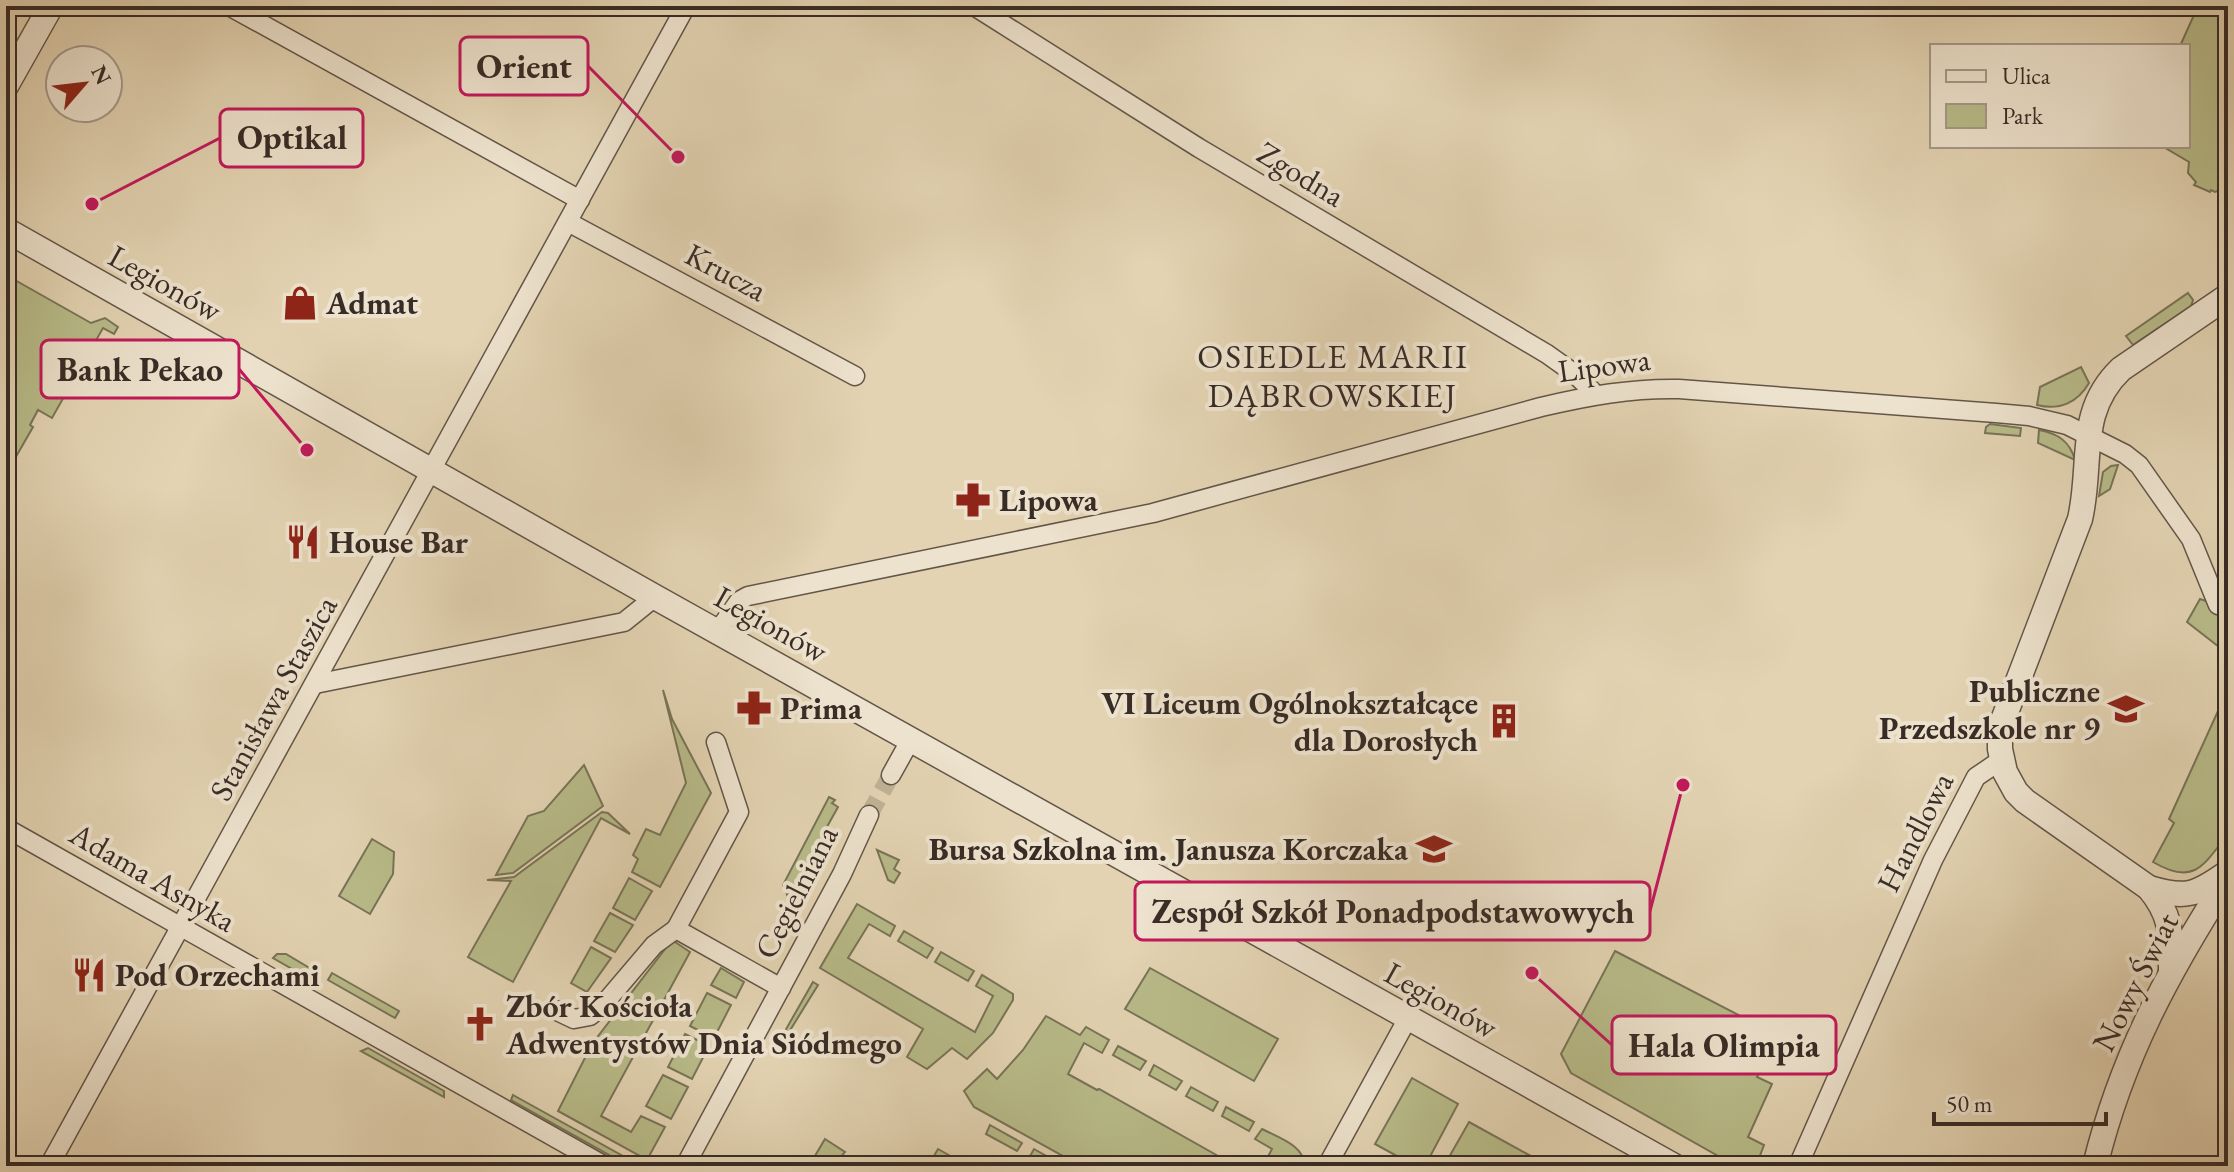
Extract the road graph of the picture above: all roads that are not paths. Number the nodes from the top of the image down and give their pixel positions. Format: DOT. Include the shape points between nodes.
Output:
graph roads {
  1 [pos="51,6"];
  2 [pos="229,6"];
  3 [pos="686,6"];
  4 [pos="974,6"];
  5 [pos="6,86"];
  6 [pos="580,200"];
  7 [pos="568,222"];
  8 [pos="6,230"];
  9 [pos="2228,296"];
  10 [pos="855,376"];
  11 [pos="1595,394"];
  12 [pos="2089,435"];
  13 [pos="432,470"];
  14 [pos="655,597"];
  15 [pos="2218,605"];
  16 [pos="718,631"];
  17 [pos="315,684"];
  18 [pos="911,739"];
  19 [pos="716,742"];
  20 [pos="2001,760"];
  21 [pos="891,775"];
  22 [pos="869,815"];
  23 [pos="6,828"];
  24 [pos="2228,875"];
  25 [pos="2149,888"];
  26 [pos="181,929"];
  27 [pos="676,929"];
  28 [pos="2171,972"];
  29 [pos="781,988"];
  30 [pos="553,1009"];
  31 [pos="1408,1018"];
  32 [pos="49,1166"];
  33 [pos="605,1166"];
  34 [pos="685,1166"];
  35 [pos="1327,1166"];
  36 [pos="1674,1166"];
  37 [pos="1798,1166"];
  38 [pos="2095,1166"];
  1 -- 5 [label="street"];
  2 -- 6 [label="street"];
  3 -- 6 [label="street, Stanisława Staszica"];
  4 -- 11 [label="street, Zgodna" via="1199,148 1547,354"];
  6 -- 7 [label="street, Stanisława Staszica"];
  7 -- 10 [label="street, Krucza"];
  7 -- 13 [label="street, Stanisława Staszica"];
  8 -- 13 [label="street, Legionów"];
  9 -- 12 [label="street" via="2111,379 2097,399"];
  11 -- 12 [label="street, Lipowa" via="1679,389 1996,413 2057,421"];
  11 -- 16 [label="street, Lipowa" via="1153,513 748,596"];
  12 -- 15 [label="street, Lipowa" via="2125,454 2150,479 2191,539"];
  12 -- 20 [label="street, Handlowa" via="2080,519 2002,720"];
  13 -- 14 [label="street, Legionów"];
  13 -- 17 [label="street, Stanisława Staszica"];
  14 -- 16 [label="street, Legionów"];
  14 -- 17 [label="street" via="624,622"];
  16 -- 18 [label="street, Legionów"];
  17 -- 26 [label="street, Stanisława Staszica"];
  18 -- 21 [label="street"];
  18 -- 31 [label="street, Legionów"];
  19 -- 27 [label="street" via="739,812"];
  20 -- 25 [label="street" via="2025,801"];
  20 -- 37 [label="street, Handlowa" via="1976,777 1933,860"];
  22 -- 29 [label="street, Cegielniana"];
  23 -- 26 [label="street, Adama Asnyka"];
  24 -- 25 [label="street" via="2191,894"];
  24 -- 28 [label="street, Nowy Świat"];
  25 -- 28 [label="street" via="2171,928"];
  26 -- 32 [label="street, Stanisława Staszica"];
  26 -- 33 [label="street, Adama Asnyka"];
  27 -- 29 [label="street"];
  27 -- 30 [label="street" via="654,945 590,1016 574,1019"];
  28 -- 38 [label="street, Nowy Świat" via="2124,1071"];
  29 -- 34 [label="street, Cegielniana"];
  31 -- 35 [label="street"];
  31 -- 36 [label="street, Legionów"];
}
